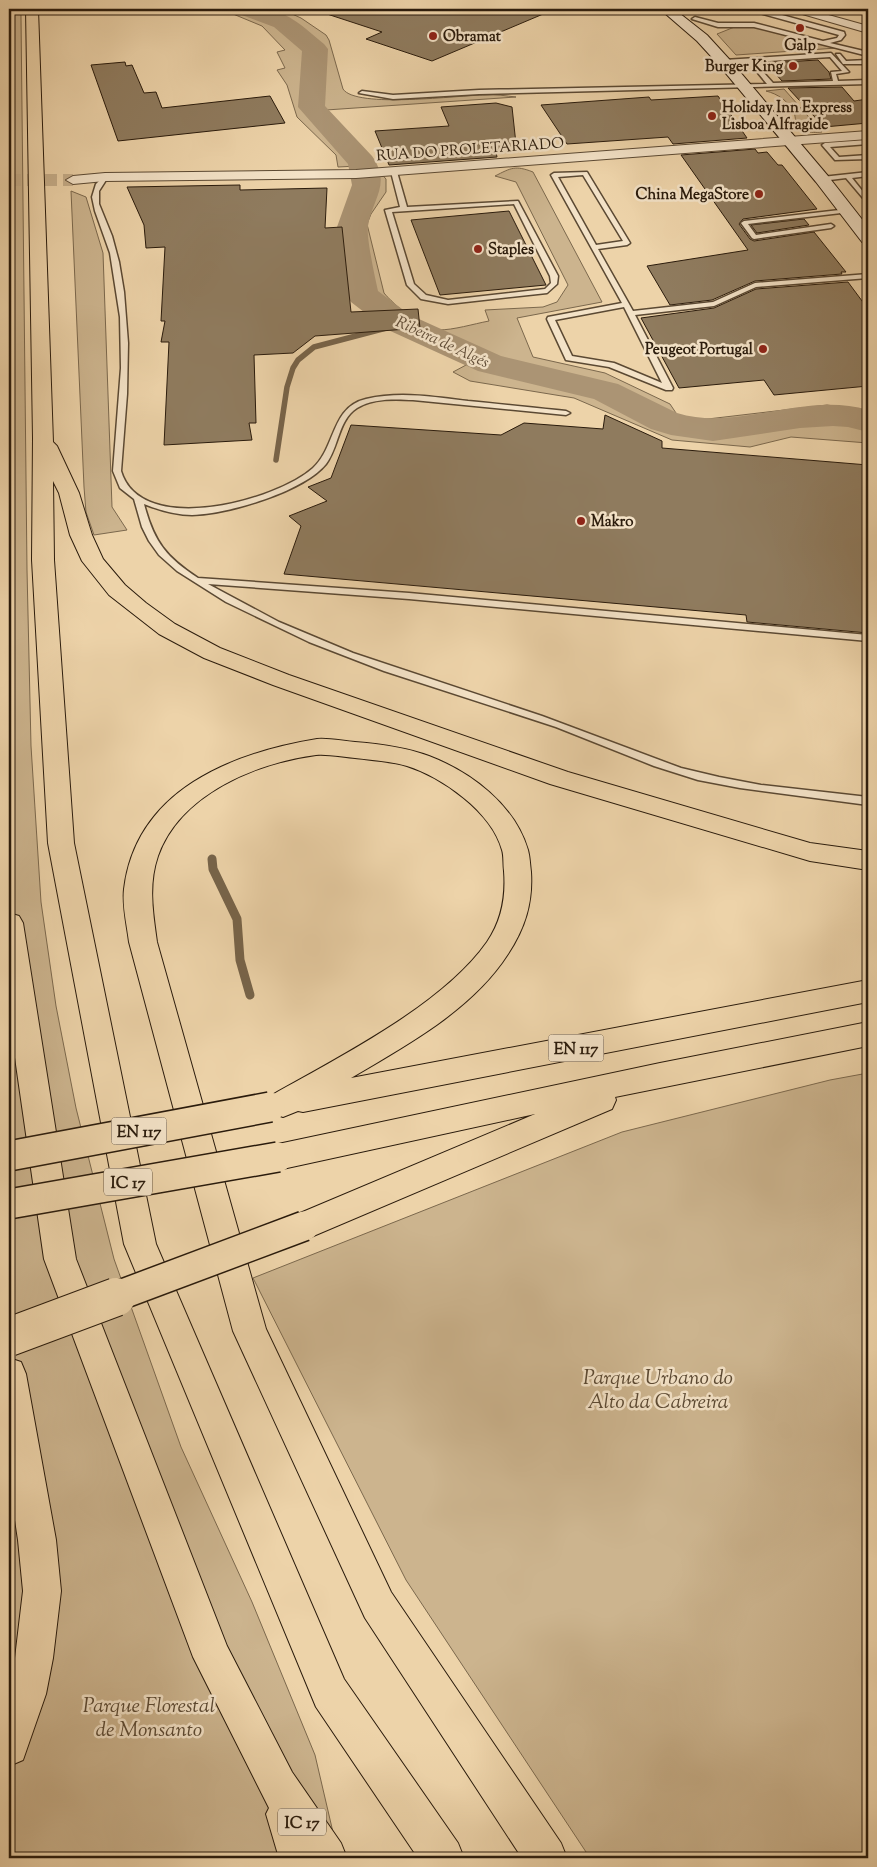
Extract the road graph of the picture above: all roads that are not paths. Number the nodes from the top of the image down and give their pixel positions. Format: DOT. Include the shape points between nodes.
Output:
graph roads {
  1 [pos="32,9"];
  2 [pos="666,9"];
  3 [pos="758,9"];
  4 [pos="796,9"];
  5 [pos="691,14"];
  6 [pos="839,27"];
  7 [pos="868,30"];
  8 [pos="702,38"];
  9 [pos="823,42"];
  10 [pos="848,48"];
  11 [pos="868,54"];
  12 [pos="750,60"];
  13 [pos="724,62"];
  14 [pos="868,62"];
  15 [pos="868,82"];
  16 [pos="836,84"];
  17 [pos="771,85"];
  18 [pos="744,86"];
  19 [pos="362,93"];
  20 [pos="868,135"];
  21 [pos="848,140"];
  22 [pos="791,142"];
  23 [pos="868,142"];
  24 [pos="868,157"];
  25 [pos="389,172"];
  26 [pos="868,174"];
  27 [pos="847,176"];
  28 [pos="105,177"];
  29 [pos="822,179"];
  30 [pos="73,180"];
  31 [pos="868,202"];
  32 [pos="404,209"];
  33 [pos="848,211"];
  34 [pos="787,218"];
  35 [pos="831,226"];
  36 [pos="797,231"];
  37 [pos="868,238"];
  38 [pos="594,247"];
  39 [pos="868,276"];
  40 [pos="626,304"];
  41 [pos="631,313"];
  42 [pos="566,413"];
  43 [pos="43,438"];
  44 [pos="138,497"];
  45 [pos="193,580"];
  46 [pos="868,638"];
  47 [pos="868,801"];
  48 [pos="868,860"];
  49 [pos="9,923"];
  50 [pos="868,991"];
  51 [pos="868,1034"];
  52 [pos="660,1075"];
  53 [pos="277,1106"];
  54 [pos="9,1156"];
  55 [pos="108,1186"];
  56 [pos="9,1204"];
  57 [pos="9,1223"];
  58 [pos="9,1337"];
  59 [pos="9,1374"];
  60 [pos="9,1746"];
  61 [pos="278,1786"];
  62 [pos="300,1858"];
  63 [pos="326,1858"];
  64 [pos="443,1858"];
  65 [pos="546,1858"];
  1 -- 43 [label="highway, IC 17"];
  2 -- 8 [label="street"];
  3 -- 6 [label="lane"];
  4 -- 6 [label="street"];
  5 -- 8 [label="street"];
  5 -- 9 [label="lane" via="718,25 754,25"];
  6 -- 7 [label="street"];
  6 -- 9 [label="lane" via="842,33 839,38"];
  8 -- 13 [label="street"];
  9 -- 10 [label="lane"];
  10 -- 11 [label="lane"];
  10 -- 14 [label="lane" via="838,55 845,63"];
  12 -- 13 [label="lane"];
  12 -- 16 [label="lane" via="831,55 846,72 833,73"];
  12 -- 17 [label="lane"];
  13 -- 18 [label="street"];
  15 -- 16 [label="lane"];
  16 -- 17 [label="lane"];
  17 -- 18 [label="lane"];
  18 -- 19 [label="lane" via="393,96"];
  18 -- 22 [label="street"];
  20 -- 21 [label="street, RUA DO PROLETARIADO"];
  21 -- 22 [label="street, RUA DO PROLETARIADO"];
  21 -- 23 [label="lane"];
  21 -- 24 [label="lane" via="825,146 837,159"];
  22 -- 25 [label="street, RUA DO PROLETARIADO"];
  22 -- 29 [label="street"];
  25 -- 28 [label="street, RUA DO PROLETARIADO"];
  25 -- 32 [label="lane"];
  26 -- 27 [label="lane"];
  27 -- 29 [label="lane"];
  27 -- 31 [label="lane"];
  28 -- 30 [label="street, RUA DO PROLETARIADO"];
  28 -- 44 [label="lane" via="98,184 95,200 116,265 124,314 125,375 117,470 126,490"];
  29 -- 33 [label="street"];
  32 -- 32 [label="lane" via="388,210 411,285 424,297 462,301 547,291 555,283 516,202"];
  33 -- 34 [label="lane"];
  33 -- 37 [label="street"];
  34 -- 36 [label="lane"];
  34 -- 36 [label="lane" via="744,223 754,237"];
  35 -- 36 [label="lane"];
  38 -- 38 [label="lane" via="627,243 585,173 554,175"];
  38 -- 40 [label="lane"];
  39 -- 41 [label="lane" via="754,286 714,304"];
  40 -- 41 [label="lane"];
  40 -- 41 [label="lane" via="551,319 569,358 611,364 669,388"];
  42 -- 44 [label="lane" via="411,397 366,401 355,405 341,419 333,446 316,469 281,489 237,504 193,512 168,509"];
  43 -- 48 [label="highway" via="69,493 81,535 93,561 117,590 138,608 167,629 212,653 559,778 810,852"];
  43 -- 64 [label="highway, IC 17" via="43,560 61,843 140,1244 330,1693"];
  44 -- 45 [label="lane" via="147,527 160,552"];
  45 -- 46 [label="lane" via="409,596"];
  45 -- 47 [label="lane" via="278,626 328,647 542,719 647,761 757,788"];
  49 -- 61 [label="highway, IC 17" via="60,1259 212,1658"];
  50 -- 53 [label="highway, EN 117"];
  51 -- 52 [label="highway, EN 117"];
  52 -- 55 [label="highway, EN 117, bridge" via="278,1157"];
  52 -- 58 [label="highway, bridge" via="304,1226"];
  53 -- 54 [label="highway, EN 117, bridge"];
  53 -- 65 [label="highway" via="370,1053 447,1002 495,952 507,933 519,902 515,849 501,822 481,798 452,777 420,762 374,752 319,747 278,754 238,767 208,782 177,804 158,830 145,858 138,889 143,942 250,1330 378,1605"];
  55 -- 56 [label="highway, EN 117, bridge"];
  55 -- 57 [label="highway, EN 117, bridge"];
  59 -- 60 [label="highway" via="37,1540 42,1591 34,1658"];
  61 -- 62 [label="highway"];
  61 -- 63 [label="highway, IC 17"];
}
